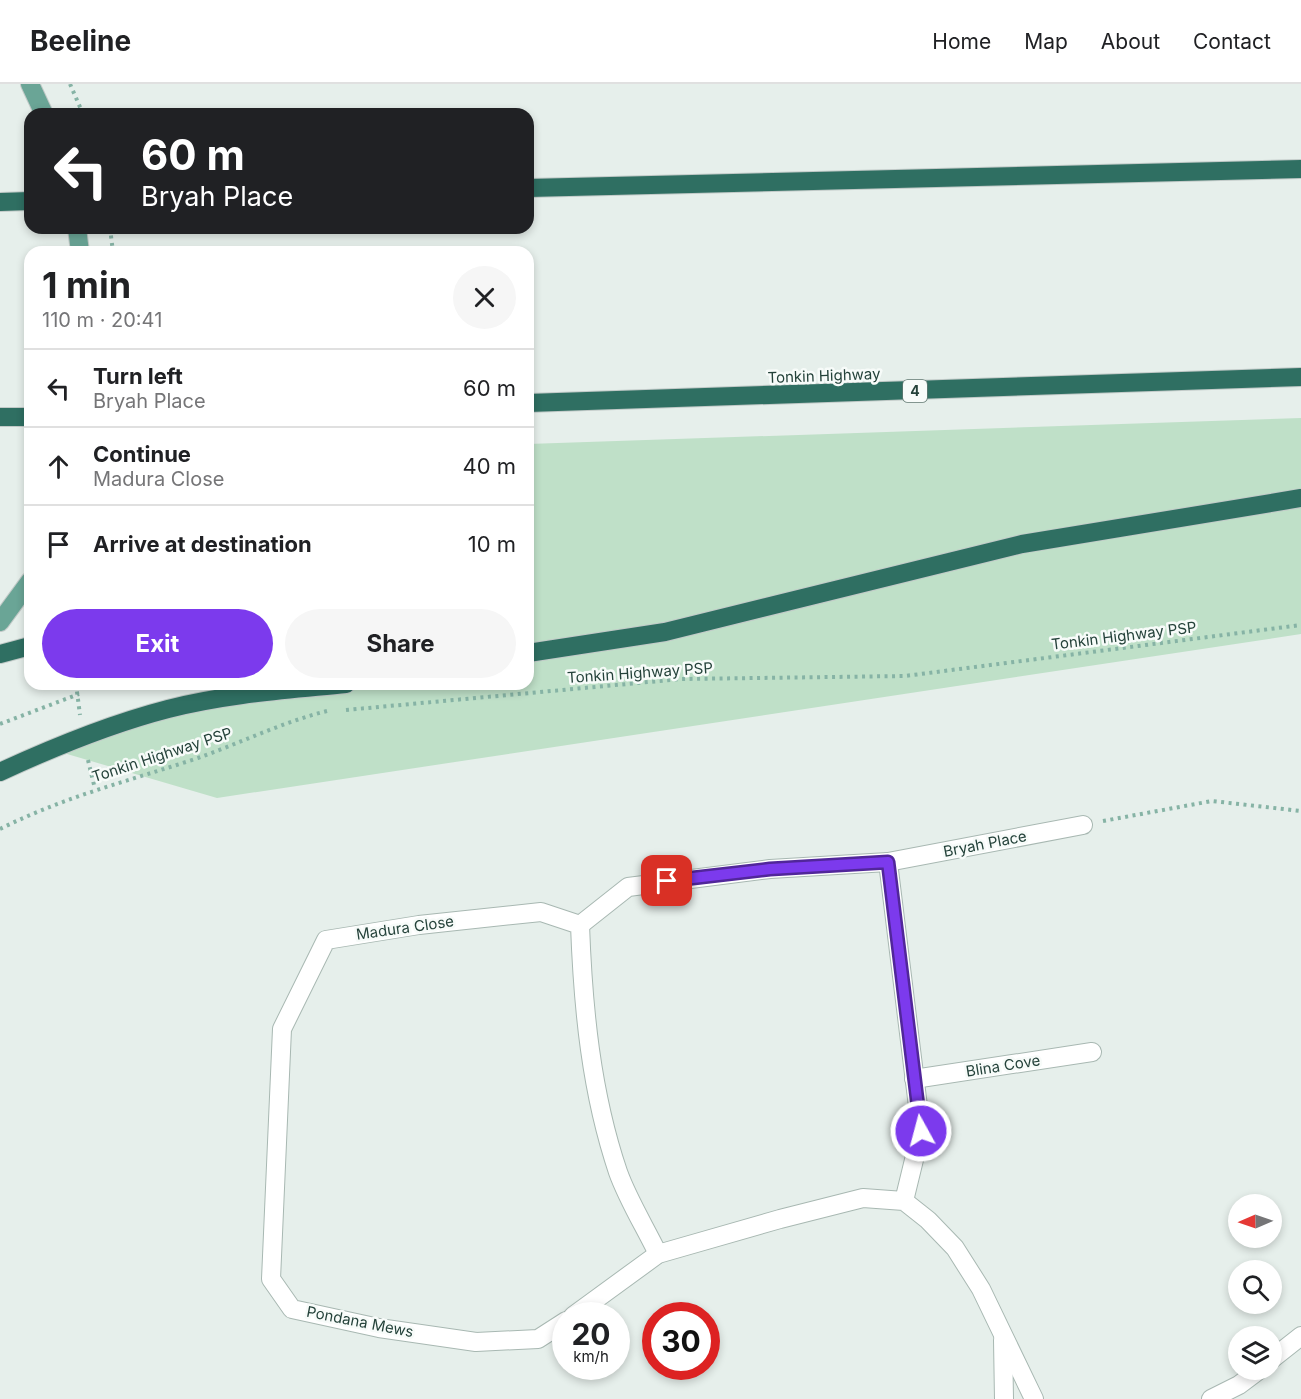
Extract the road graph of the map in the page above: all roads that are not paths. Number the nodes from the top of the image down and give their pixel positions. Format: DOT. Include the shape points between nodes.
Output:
graph roads {
  1 [pos="30,84"];
  2 [pos="41,108"];
  3 [pos="1301,169"];
  4 [pos="534,188"];
  5 [pos="24,201"];
  6 [pos="0,202"];
  7 [pos="1301,377"];
  8 [pos="534,403"];
  9 [pos="0,417"];
  10 [pos="24,417"];
  11 [pos="1301,498"];
  12 [pos="24,589"];
  13 [pos="0,622"];
  14 [pos="24,648"];
  15 [pos="534,651"];
  16 [pos="0,654"];
  17 [pos="292,690"];
  18 [pos="0,772"];
  19 [pos="1083,825"];
  20 [pos="888,862"];
  21 [pos="580,925"];
  22 [pos="282,1029"];
  23 [pos="1092,1052"];
  24 [pos="914,1079"];
  25 [pos="904,1201"];
  26 [pos="658,1254"];
  27 [pos="592,1302"];
  28 [pos="552,1330"];
  29 [pos="1003,1335"];
  30 [pos="1301,1336"];
  31 [pos="1282,1351"];
  32 [pos="1246,1380"];
  33 [pos="1004,1399"];
  34 [pos="1034,1399"];
  35 [pos="1211,1399"];
  1 -- 2 [label="main road"];
  3 -- 4 [label="highway"];
  5 -- 6 [label="highway"];
  7 -- 8 [label="highway, Tonkin Highway / 4"];
  9 -- 10 [label="highway"];
  11 -- 15 [label="highway" via="1022,544 665,632 597,645"];
  12 -- 13 [label="main road"];
  14 -- 16 [label="highway"];
  17 -- 18 [label="highway" via="169,709 105,728"];
  19 -- 20 [label="street, Bryah Place"];
  20 -- 21 [label="street, Bryah Place" via="705,875 628,887"];
  20 -- 24 [label="street"];
  21 -- 22 [label="street, Madura Close" via="541,912 326,940"];
  21 -- 26 [label="street" via="583,998 596,1091 619,1173"];
  22 -- 28 [label="street, Pondana Mews" via="271,1279 292,1309 379,1328 476,1342 538,1340"];
  23 -- 24 [label="street, Blina Cove"];
  24 -- 25 [label="street" via="921,1131"];
  25 -- 26 [label="street" via="863,1198"];
  25 -- 29 [label="street" via="955,1248"];
  26 -- 27 [label="street"];
  29 -- 33 [label="street"];
  29 -- 34 [label="street"];
  30 -- 31 [label="street"];
  32 -- 35 [label="street"];
}
